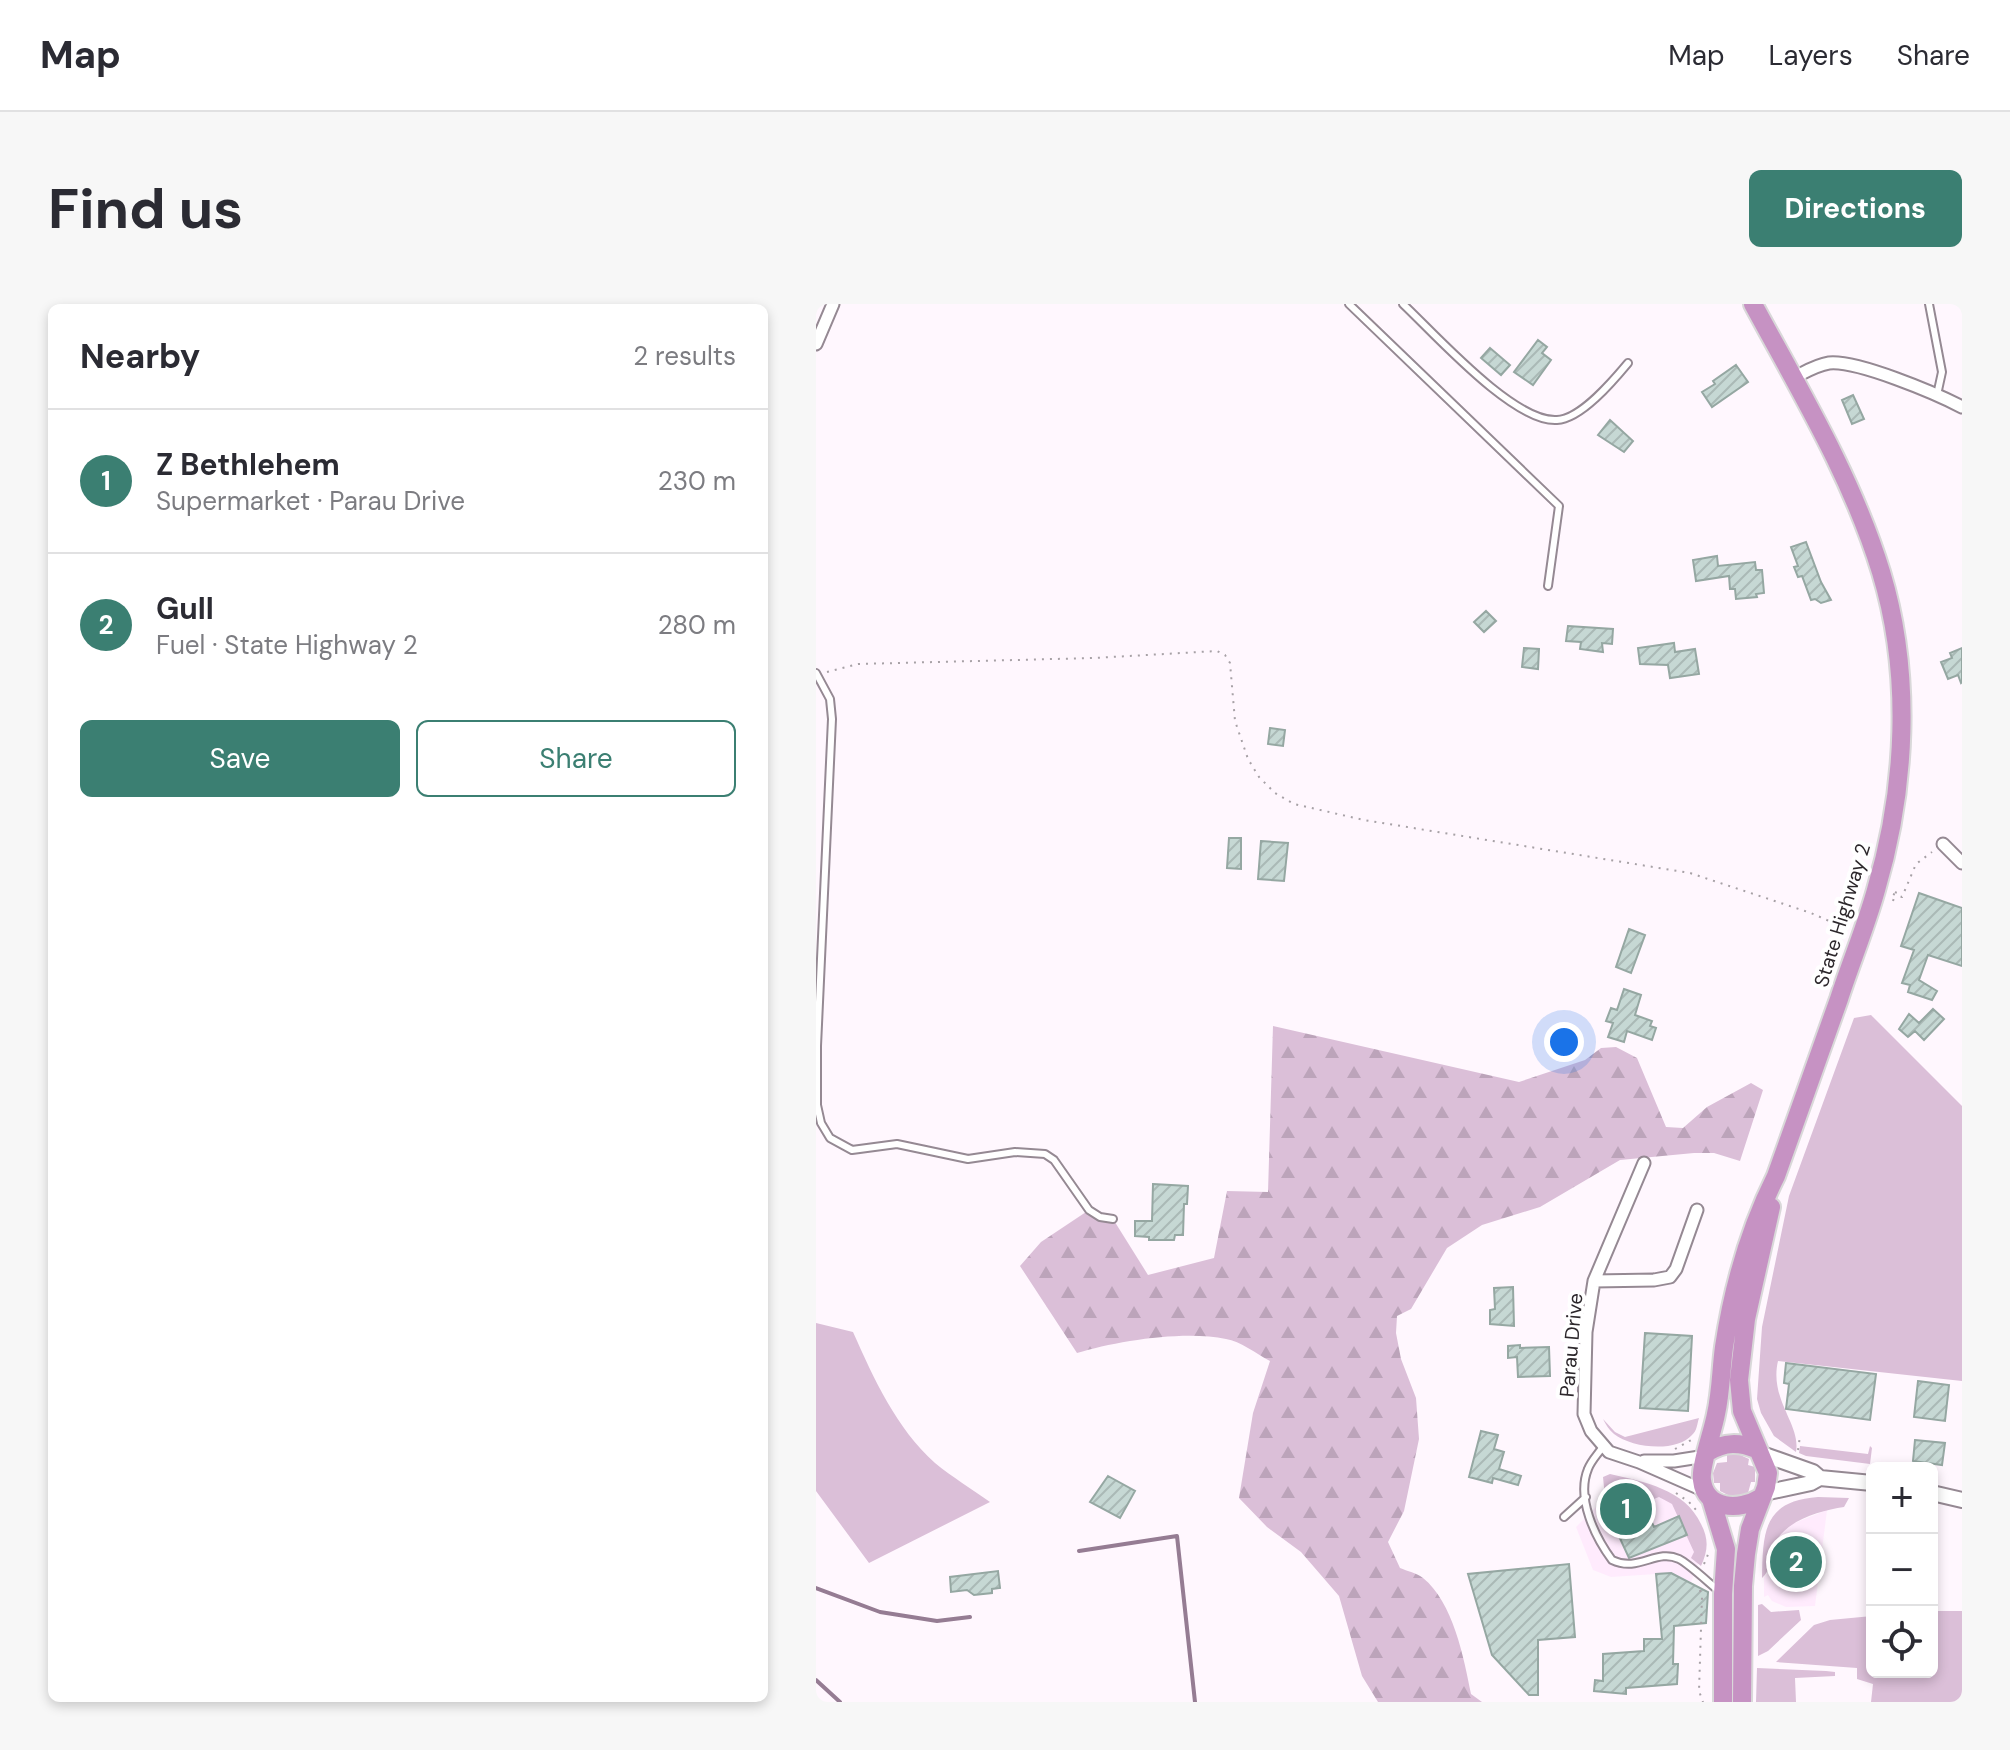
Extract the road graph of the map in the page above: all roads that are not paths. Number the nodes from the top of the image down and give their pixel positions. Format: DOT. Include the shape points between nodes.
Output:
graph roads {
  1 [pos="833,304"];
  2 [pos="1349,304"];
  3 [pos="1403,304"];
  4 [pos="1753,304"];
  5 [pos="1929,304"];
  6 [pos="816,344"];
  7 [pos="1628,363"];
  8 [pos="1793,378"];
  9 [pos="1937,395"];
  10 [pos="1962,407"];
  11 [pos="1548,586"];
  12 [pos="818,675"];
  13 [pos="1943,844"];
  14 [pos="1962,863"];
  15 [pos="1644,1163"];
  16 [pos="1776,1176"];
  17 [pos="1697,1210"];
  18 [pos="1113,1219"];
  19 [pos="1594,1281"];
  20 [pos="1602,1448"];
  21 [pos="1759,1452"];
  22 [pos="1707,1454"];
  23 [pos="1639,1462"];
  24 [pos="1820,1478"];
  25 [pos="1866,1482"];
  26 [pos="1938,1494"];
  27 [pos="1708,1495"];
  28 [pos="1762,1496"];
  29 [pos="1586,1497"];
  30 [pos="1962,1500"];
  31 [pos="1564,1517"];
  32 [pos="1723,1594"];
  33 [pos="1723,1702"];
  34 [pos="1742,1702"];
  1 -- 6 [label="street"];
  2 -- 11 [label="lane" via="1559,506"];
  3 -- 7 [label="lane" via="1477,374 1533,417 1571,416"];
  4 -- 8 [label="highway, State Highway 2"];
  5 -- 9 [label="lane" via="1942,372"];
  8 -- 9 [label="street" via="1832,363"];
  8 -- 16 [label="highway, State Highway 2" via="1853,494 1882,575 1896,646 1902,724 1877,889"];
  9 -- 10 [label="street"];
  12 -- 18 [label="lane" via="830,699 832,719 817,1046 821,1123 830,1138 852,1150 897,1144 968,1159 1045,1154 1089,1210"];
  13 -- 14 [label="street"];
  15 -- 19 [label="street, Parau Drive"];
  16 -- 21 [label="highway, State Highway 2" via="1741,1358 1742,1411"];
  16 -- 22 [label="highway, State Highway 2" via="1756,1219 1732,1301"];
  17 -- 19 [label="street" via="1670,1277"];
  19 -- 20 [label="street, Parau Drive" via="1583,1404"];
  20 -- 23 [label="street"];
  20 -- 29 [label="lane" via="1588,1469"];
  21 -- 22 [label="highway" via="1727,1444"];
  21 -- 24 [label="street"];
  21 -- 28 [label="highway" via="1768,1473"];
  22 -- 23 [label="street"];
  22 -- 27 [label="highway" via="1702,1481"];
  23 -- 27 [label="street"];
  24 -- 25 [label="street"];
  24 -- 28 [label="street"];
  26 -- 30 [label="street"];
  27 -- 28 [label="highway" via="1735,1507"];
  27 -- 32 [label="highway" via="1726,1549"];
  28 -- 34 [label="highway" via="1750,1529 1743,1586"];
  29 -- 31 [label="lane"];
  29 -- 32 [label="lane" via="1597,1535 1612,1560 1630,1566 1659,1557 1680,1559"];
  32 -- 33 [label="highway"];
}
